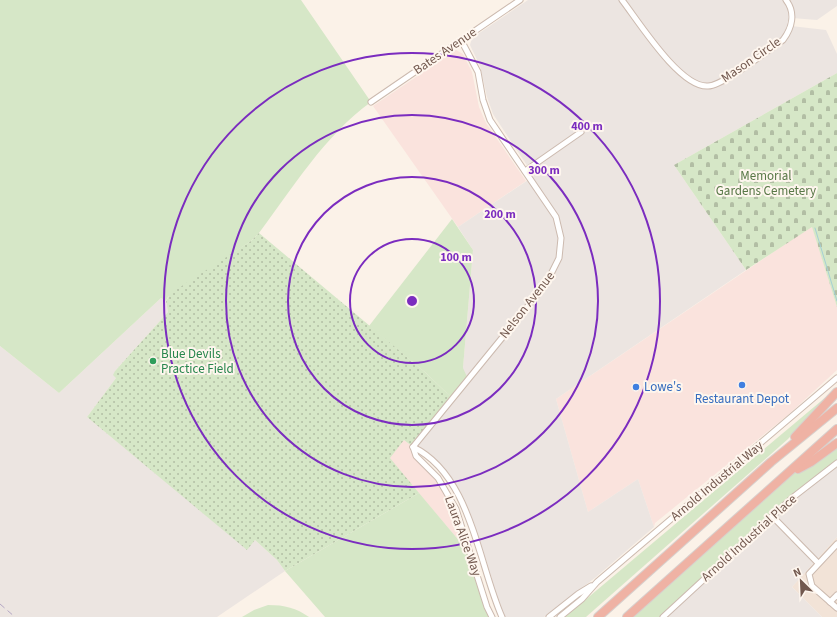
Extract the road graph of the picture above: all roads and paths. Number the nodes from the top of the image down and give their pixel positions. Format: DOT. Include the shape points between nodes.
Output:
graph roads {
  1 [pos="520,0"];
  2 [pos="622,0"];
  3 [pos="786,0"];
  4 [pos="461,40"];
  5 [pos="371,102"];
  6 [pos="580,132"];
  7 [pos="526,171"];
  8 [pos="837,378"];
  9 [pos="837,392"];
  10 [pos="837,408"];
  11 [pos="837,429"];
  12 [pos="837,443"];
  13 [pos="413,447"];
  14 [pos="771,462"];
  15 [pos="837,463"];
  16 [pos="788,473"];
  17 [pos="772,516"];
  18 [pos="837,544"];
  19 [pos="818,563"];
  20 [pos="597,582"];
  21 [pos="837,595"];
  22 [pos="830,602"];
  23 [pos="837,608"];
  24 [pos="492,617"];
  25 [pos="502,617"];
  26 [pos="550,617"];
  27 [pos="560,617"];
  28 [pos="598,617"];
  29 [pos="627,617"];
  30 [pos="663,617"];
  1 -- 4 [label="street, Bates Avenue"];
  2 -- 3 [label="street, Mason Circle" via="676,71 695,85 708,86 720,82 783,40 792,23 790,6"];
  4 -- 5 [label="street, Bates Avenue"];
  4 -- 7 [label="street, Nelson Avenue" via="478,72 490,120"];
  6 -- 7 [label="street"];
  7 -- 13 [label="street, Nelson Avenue" via="556,217 561,244 556,267 540,292"];
  8 -- 20 [label="street, Arnold Industrial Way"];
  9 -- 14 [label="highway"];
  10 -- 14 [label="highway"];
  11 -- 16 [label="highway"];
  12 -- 16 [label="highway" via="811,462"];
  13 -- 24 [label="street, Laura Alice Way" via="416,456 438,478 454,504"];
  13 -- 25 [label="street, Laura Alice Way" via="433,461 462,500"];
  14 -- 28 [label="highway"];
  15 -- 17 [label="street, Arnold Industrial Place"];
  16 -- 29 [label="highway"];
  17 -- 19 [label="street"];
  17 -- 30 [label="street, Arnold Industrial Place"];
  18 -- 19 [label="street"];
  19 -- 22 [label="street" via="809,574 810,583"];
  20 -- 26 [label="street, Arnold Industrial Way"];
  20 -- 27 [label="street, Arnold Industrial Way" via="582,599"];
  21 -- 22 [label="street"];
  22 -- 23 [label="street"];
}
